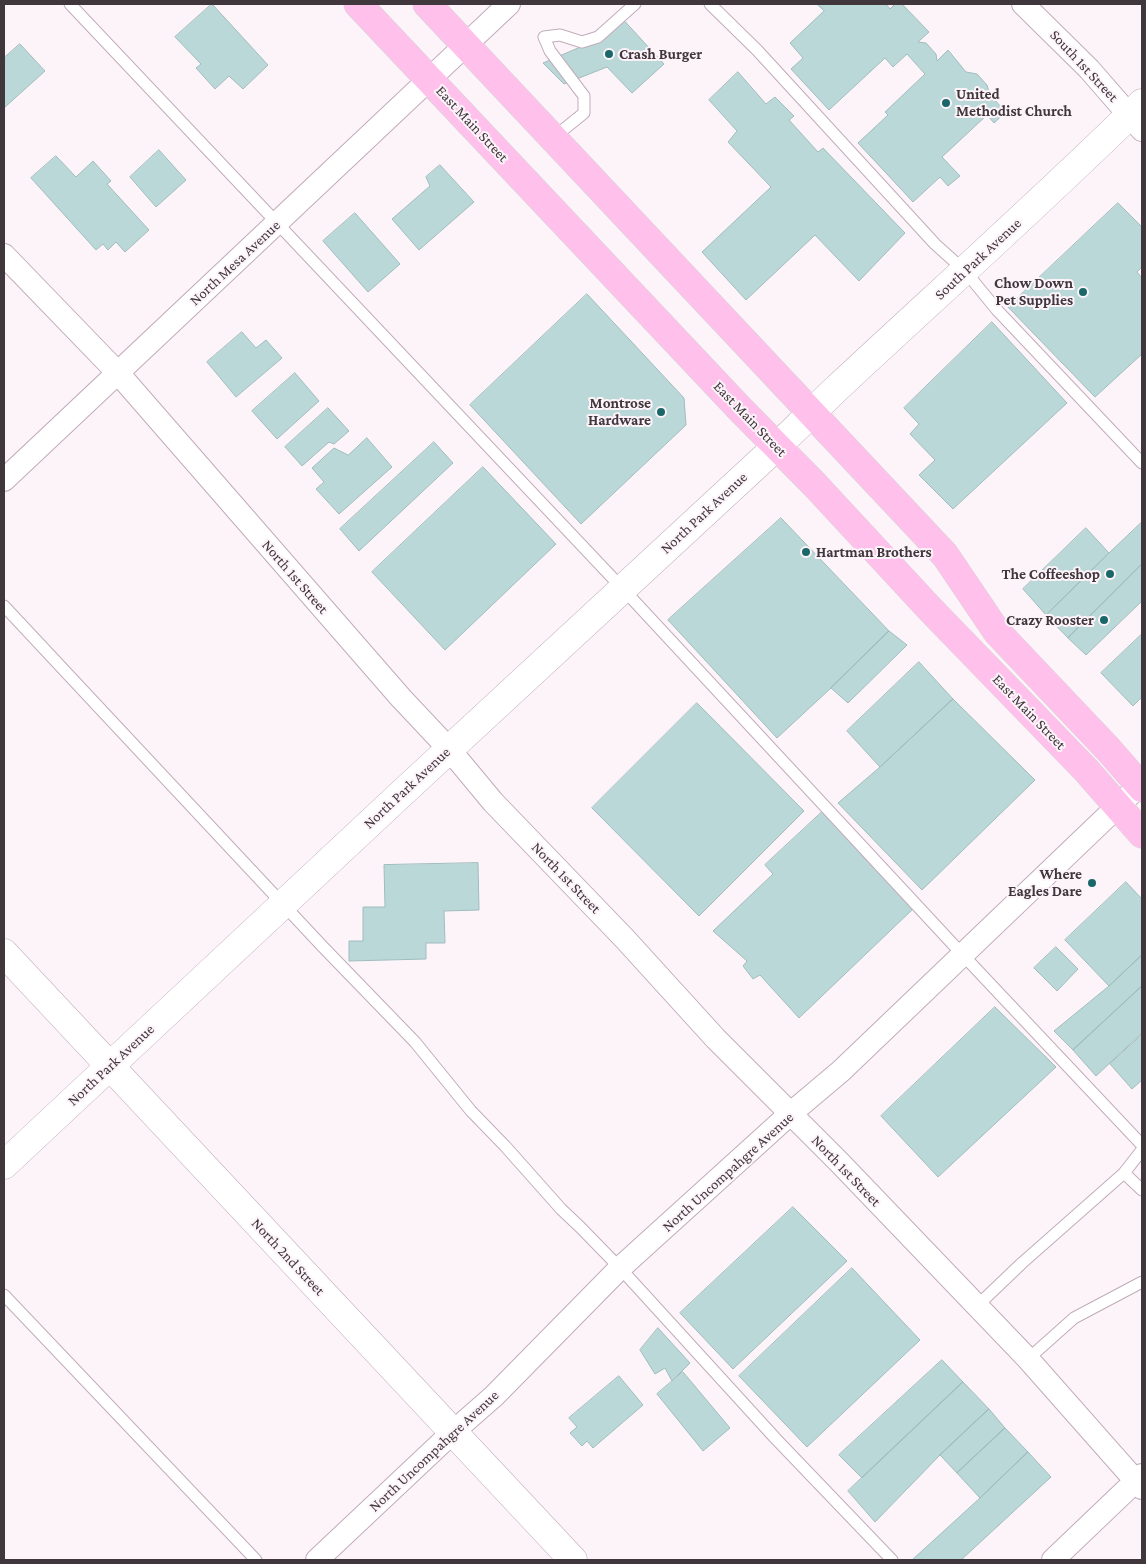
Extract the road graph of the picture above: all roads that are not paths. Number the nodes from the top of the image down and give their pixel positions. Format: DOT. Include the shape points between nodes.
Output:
graph roads {
  1 [pos="70,4"];
  2 [pos="358,4"];
  3 [pos="427,4"];
  4 [pos="509,4"];
  5 [pos="635,4"];
  6 [pos="710,4"];
  7 [pos="1023,4"];
  8 [pos="466,45"];
  9 [pos="430,79"];
  10 [pos="1138,116"];
  11 [pos="553,138"];
  12 [pos="277,224"];
  13 [pos="4,255"];
  14 [pos="965,272"];
  15 [pos="118,372"];
  16 [pos="812,413"];
  17 [pos="776,447"];
  18 [pos="1142,463"];
  19 [pos="4,480"];
  20 [pos="623,589"];
  21 [pos="4,606"];
  22 [pos="450,749"];
  23 [pos="1141,787"];
  24 [pos="1117,806"];
  25 [pos="1142,834"];
  26 [pos="283,905"];
  27 [pos="4,953"];
  28 [pos="962,954"];
  29 [pos="109,1066"];
  30 [pos="790,1114"];
  31 [pos="1142,1145"];
  32 [pos="1142,1150"];
  33 [pos="4,1165"];
  34 [pos="1124,1172"];
  35 [pos="1142,1190"];
  36 [pos="620,1268"];
  37 [pos="1142,1282"];
  38 [pos="4,1295"];
  39 [pos="977,1306"];
  40 [pos="1028,1359"];
  41 [pos="453,1432"];
  42 [pos="1140,1481"];
  43 [pos="256,1560"];
  44 [pos="318,1560"];
  45 [pos="573,1560"];
  46 [pos="892,1560"];
  47 [pos="1053,1560"];
  1 -- 12 [label="lane"];
  2 -- 9 [label="main road, East Main Street"];
  3 -- 8 [label="main road"];
  4 -- 8 [label="street, North Mesa Avenue"];
  5 -- 11 [label="lane" via="598,37 582,42 560,35 544,38 584,96 584,113"];
  6 -- 14 [label="lane"];
  7 -- 10 [label="street, South 1st Street"];
  8 -- 9 [label="street, North Mesa Avenue"];
  8 -- 11 [label="main road"];
  9 -- 12 [label="street, North Mesa Avenue"];
  9 -- 17 [label="main road, East Main Street"];
  10 -- 14 [label="street, South Park Avenue"];
  11 -- 16 [label="main road"];
  12 -- 15 [label="street, North Mesa Avenue"];
  12 -- 20 [label="lane"];
  13 -- 15 [label="street, North 1st Street"];
  14 -- 16 [label="street, South Park Avenue"];
  14 -- 18 [label="lane"];
  15 -- 19 [label="street, North Mesa Avenue"];
  15 -- 22 [label="street, North 1st Street" via="401,698"];
  16 -- 17 [label="street, North Park Avenue"];
  16 -- 23 [label="main road" via="945,555 997,632"];
  17 -- 20 [label="street, North Park Avenue"];
  17 -- 24 [label="main road, East Main Street"];
  20 -- 22 [label="street, North Park Avenue"];
  20 -- 28 [label="lane"];
  21 -- 26 [label="lane"];
  22 -- 26 [label="street, North Park Avenue"];
  22 -- 30 [label="street, North 1st Street" via="500,809"];
  23 -- 24 [label="street, North Uncompahgre Avenue"];
  24 -- 25 [label="main road, East Main Street"];
  24 -- 28 [label="street, North Uncompahgre Avenue"];
  26 -- 29 [label="street, North Park Avenue"];
  26 -- 36 [label="lane" via="415,1042 471,1110"];
  27 -- 29 [label="street, North 2nd Street"];
  28 -- 30 [label="street, North Uncompahgre Avenue" via="841,1071"];
  28 -- 31 [label="lane"];
  29 -- 33 [label="street, North Park Avenue"];
  29 -- 41 [label="street, North 2nd Street"];
  30 -- 36 [label="street, North Uncompahgre Avenue"];
  30 -- 39 [label="street, North 1st Street"];
  32 -- 34 [label="lane"];
  34 -- 35 [label="lane"];
  34 -- 39 [label="lane"];
  36 -- 41 [label="street, North Uncompahgre Avenue" via="494,1396"];
  36 -- 46 [label="lane"];
  37 -- 40 [label="lane" via="1074,1318"];
  38 -- 43 [label="lane"];
  39 -- 40 [label="street, North 1st Street"];
  40 -- 42 [label="street, North 1st Street"];
  41 -- 44 [label="street, North Uncompahgre Avenue"];
  41 -- 45 [label="street, North 2nd Street"];
  42 -- 47 [label="street"];
}
